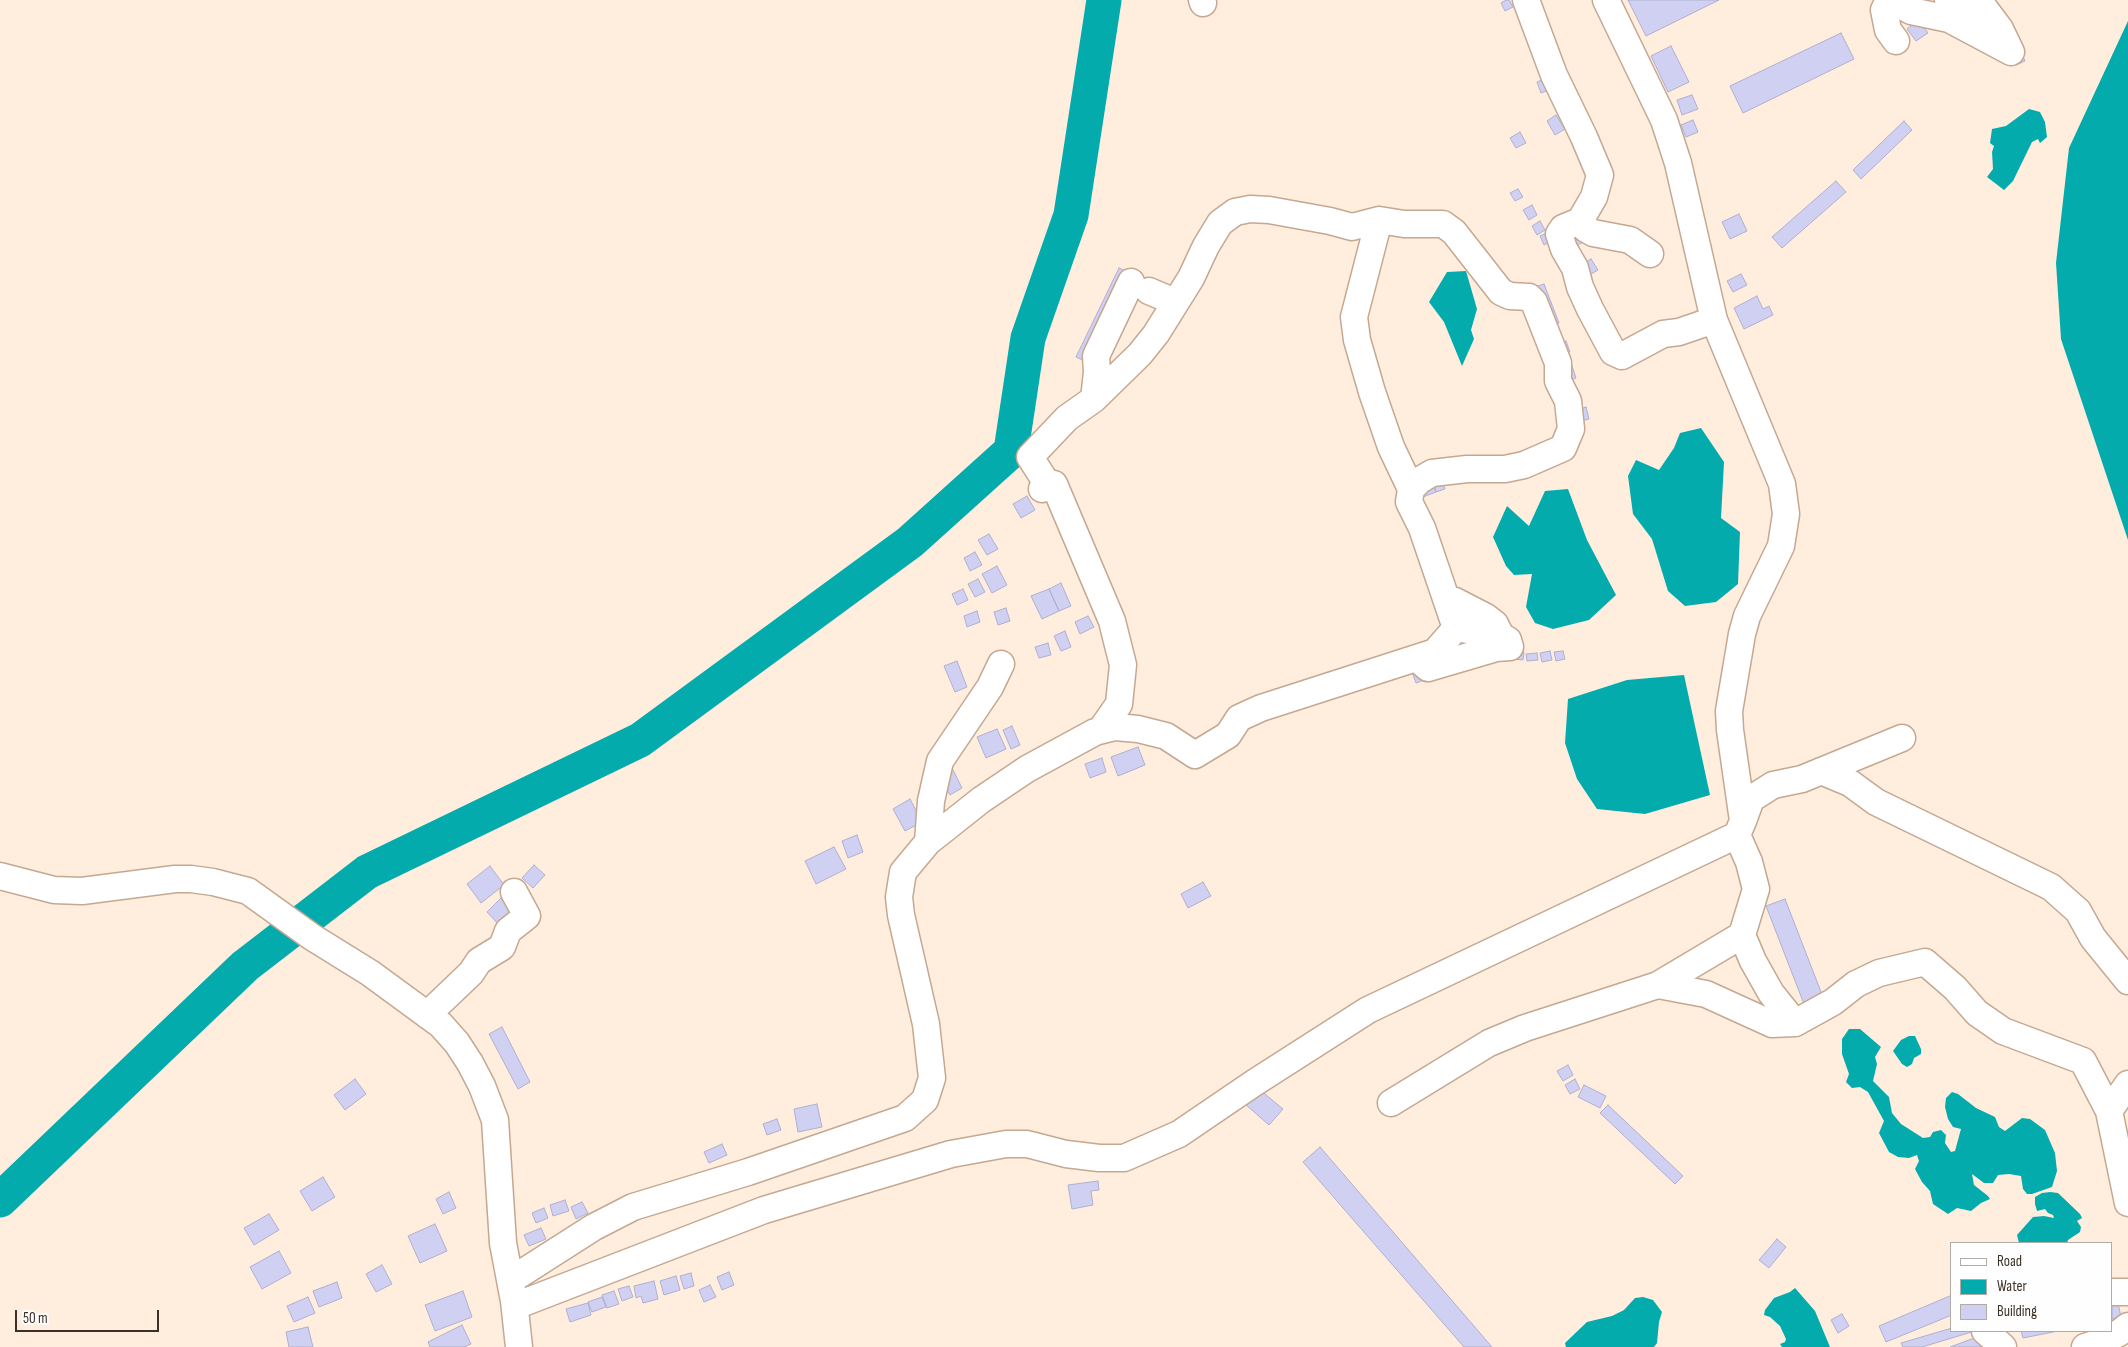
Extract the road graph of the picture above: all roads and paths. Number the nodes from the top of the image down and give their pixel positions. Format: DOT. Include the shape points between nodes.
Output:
graph roads {
  1 [pos="1526,0"];
  2 [pos="1606,0"];
  3 [pos="1889,0"];
  4 [pos="1948,0"];
  5 [pos="1896,42"];
  6 [pos="1380,220"];
  7 [pos="1580,221"];
  8 [pos="1410,223"];
  9 [pos="1374,246"];
  10 [pos="1650,254"];
  11 [pos="1175,302"];
  12 [pos="1714,320"];
  13 [pos="1094,400"];
  14 [pos="1410,489"];
  15 [pos="1446,599"];
  16 [pos="1456,628"];
  17 [pos="1502,636"];
  18 [pos="1417,659"];
  19 [pos="1001,664"];
  20 [pos="1101,730"];
  21 [pos="1902,738"];
  22 [pos="1821,772"];
  23 [pos="1740,828"];
  24 [pos="928,842"];
  25 [pos="0,876"];
  26 [pos="514,892"];
  27 [pos="1742,935"];
  28 [pos="2128,981"];
  29 [pos="1658,985"];
  30 [pos="427,1015"];
  31 [pos="1795,1023"];
  32 [pos="2128,1084"];
  33 [pos="1390,1103"];
  34 [pos="2109,1111"];
  35 [pos="2128,1203"];
  36 [pos="511,1280"];
  37 [pos="2113,1292"];
  38 [pos="2128,1292"];
  39 [pos="515,1306"];
  40 [pos="2128,1326"];
  41 [pos="1986,1332"];
  42 [pos="519,1347"];
  43 [pos="2003,1347"];
  44 [pos="2085,1347"];
  1 -- 7 [label="street" via="1554,75 1600,175 1594,197"];
  2 -- 12 [label="street" via="1664,120 1678,163"];
  3 -- 4 [label="street" via="1910,11 1949,19 2011,52 1985,9"];
  3 -- 5 [label="street" via="1884,10 1888,30"];
  6 -- 8 [label="street"];
  6 -- 9 [label="street"];
  6 -- 11 [label="street" via="1352,227 1269,210 1235,212 1220,223"];
  7 -- 10 [label="street" via="1594,233 1630,240"];
  7 -- 12 [label="street" via="1563,228 1559,234 1590,309 1613,352 1622,356 1663,334"];
  8 -- 9 [label="street"];
  8 -- 14 [label="street" via="1443,224 1454,232 1502,292 1529,297 1534,302 1558,363 1558,381 1568,401 1571,429 1563,448 1546,457 1505,469 1467,469 1432,474"];
  9 -- 14 [label="street" via="1354,317 1357,340 1391,447"];
  11 -- 13 [label="street" via="1140,354"];
  11 -- 13 [label="street" via="1140,286 1096,356"];
  12 -- 23 [label="street" via="1782,484 1786,514 1782,546 1747,616 1729,711"];
  13 -- 20 [label="street" via="1067,418 1030,458 1044,486 1054,484 1112,621 1123,665 1119,704"];
  14 -- 15 [label="street" via="1409,502 1422,528"];
  15 -- 16 [label="street"];
  15 -- 17 [label="street" via="1486,617"];
  16 -- 17 [label="street"];
  16 -- 18 [label="street" via="1435,652"];
  17 -- 18 [label="street" via="1510,647 1496,648 1428,668"];
  18 -- 20 [label="street" via="1261,708 1239,718 1228,735 1195,755 1166,736 1115,726"];
  19 -- 24 [label="street" via="990,687 940,761 933,788"];
  20 -- 24 [label="street" via="1027,769"];
  21 -- 22 [label="street"];
  22 -- 23 [label="street" via="1773,785 1751,799"];
  22 -- 28 [label="street" via="1850,782 1876,802 2051,888 2078,911 2093,938"];
  23 -- 27 [label="street" via="1756,889"];
  23 -- 39 [label="street" via="1368,1010 1179,1134 1132,1155 1099,1158 1027,1144 1006,1144 951,1154 764,1210"];
  24 -- 36 [label="street" via="904,872 899,897 926,1024 932,1078 925,1100 904,1118 748,1172 633,1207 594,1227"];
  25 -- 30 [label="street" via="54,890 82,891 191,879 248,891"];
  26 -- 30 [label="street" via="527,916 508,931 502,947 479,961 471,974"];
  27 -- 29 [label="street"];
  27 -- 31 [label="street" via="1771,993"];
  29 -- 31 [label="street" via="1706,994 1772,1024"];
  29 -- 33 [label="street" via="1525,1028 1489,1043"];
  30 -- 36 [label="street" via="457,1042 482,1086 495,1120 503,1243"];
  31 -- 34 [label="street" via="1879,973 1925,962 1977,1013 2003,1031 2083,1061"];
  32 -- 34 [label="street"];
  34 -- 35 [label="street"];
  36 -- 39 [label="street"];
  37 -- 38 [label="street"];
  39 -- 42 [label="street"];
  40 -- 44 [label="street"];
  41 -- 43 [label="street"];
}
